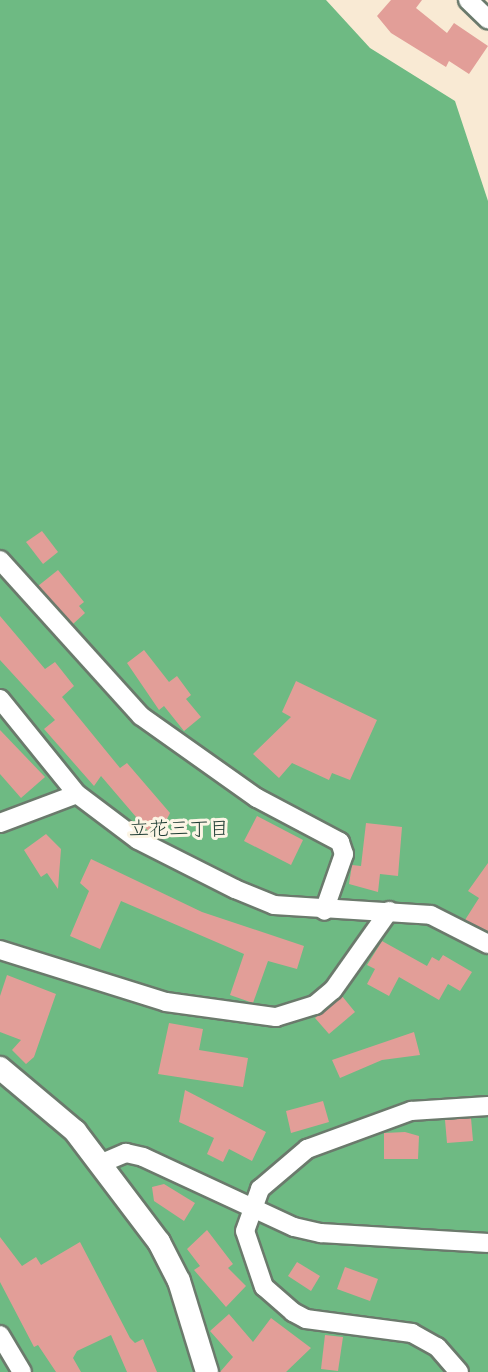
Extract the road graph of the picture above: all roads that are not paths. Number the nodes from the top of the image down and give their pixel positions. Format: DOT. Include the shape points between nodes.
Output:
graph roads {
  1 [pos="468,0"];
  2 [pos="488,19"];
  3 [pos="0,560"];
  4 [pos="0,699"];
  5 [pos="77,794"];
  6 [pos="0,823"];
  7 [pos="324,911"];
  8 [pos="389,911"];
  9 [pos="488,945"];
  10 [pos="0,950"];
  11 [pos="0,1068"];
  12 [pos="488,1106"];
  13 [pos="102,1163"];
  14 [pos="250,1205"];
  15 [pos="488,1243"];
  16 [pos="0,1335"];
  17 [pos="22,1372"];
  18 [pos="207,1372"];
  19 [pos="459,1372"];
  1 -- 2 [label="street"];
  3 -- 7 [label="street" via="141,716 257,798 340,842 344,854"];
  4 -- 5 [label="street"];
  5 -- 6 [label="street"];
  5 -- 7 [label="street" via="138,840 235,889 274,905"];
  7 -- 8 [label="street"];
  8 -- 9 [label="street" via="431,915"];
  8 -- 10 [label="street" via="333,990 315,1005 276,1017 166,1002"];
  11 -- 13 [label="street" via="75,1131"];
  12 -- 14 [label="street" via="435,1106 336,1136 274,1172"];
  13 -- 14 [label="street" via="132,1153"];
  13 -- 18 [label="street" via="172,1262"];
  14 -- 15 [label="street" via="321,1233"];
  14 -- 19 [label="street" via="245,1245 275,1298 306,1319 412,1333 437,1347"];
  16 -- 17 [label="street"];
}
